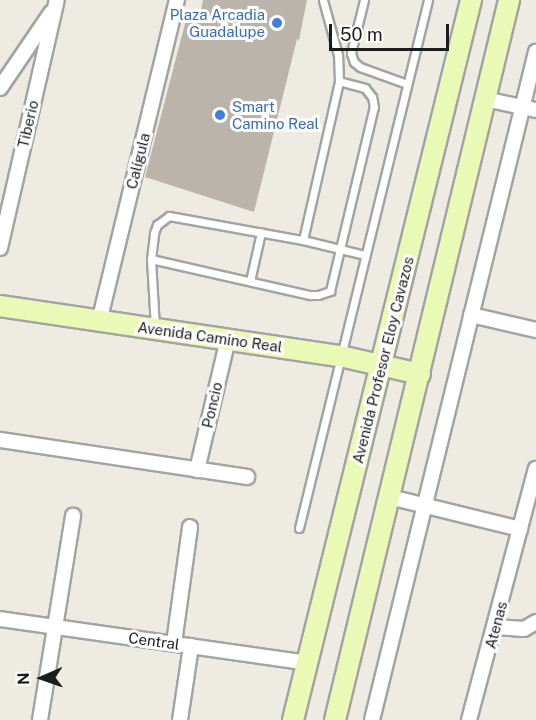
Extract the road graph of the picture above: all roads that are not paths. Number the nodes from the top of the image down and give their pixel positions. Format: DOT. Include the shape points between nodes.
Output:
graph roads {
  1 [pos="177,0"];
  2 [pos="323,0"];
  3 [pos="364,0"];
  4 [pos="428,0"];
  5 [pos="471,0"];
  6 [pos="509,0"];
  7 [pos="56,3"];
  8 [pos="536,52"];
  9 [pos="339,81"];
  10 [pos="407,84"];
  11 [pos="0,88"];
  12 [pos="485,99"];
  13 [pos="529,108"];
  14 [pos="261,232"];
  15 [pos="303,240"];
  16 [pos="0,249"];
  17 [pos="341,249"];
  18 [pos="365,255"];
  19 [pos="151,259"];
  20 [pos="250,281"];
  21 [pos="0,306"];
  22 [pos="471,315"];
  23 [pos="99,322"];
  24 [pos="155,327"];
  25 [pos="536,330"];
  26 [pos="228,339"];
  27 [pos="340,356"];
  28 [pos="381,365"];
  29 [pos="420,374"];
  30 [pos="0,440"];
  31 [pos="536,469"];
  32 [pos="197,470"];
  33 [pos="247,477"];
  34 [pos="390,497"];
  35 [pos="424,507"];
  36 [pos="74,516"];
  37 [pos="190,527"];
  38 [pos="299,528"];
  39 [pos="520,529"];
  40 [pos="0,619"];
  41 [pos="536,622"];
  42 [pos="55,626"];
  43 [pos="496,627"];
  44 [pos="174,643"];
  45 [pos="191,646"];
  46 [pos="308,663"];
  47 [pos="40,720"];
  48 [pos="180,720"];
  49 [pos="293,720"];
  50 [pos="335,720"];
  51 [pos="372,720"];
  52 [pos="469,720"];
  1 -- 23 [label="street, Calígula"];
  2 -- 9 [label="lane" via="338,55"];
  3 -- 10 [label="lane" via="351,53 354,62"];
  4 -- 10 [label="lane"];
  5 -- 28 [label="main road, Avenida Profesor Eloy Cavazos"];
  6 -- 12 [label="main road"];
  7 -- 11 [label="street"];
  7 -- 16 [label="street, Tiberio"];
  8 -- 13 [label="street"];
  9 -- 15 [label="lane"];
  9 -- 17 [label="lane" via="365,88 374,107"];
  10 -- 18 [label="lane"];
  12 -- 13 [label="street"];
  12 -- 29 [label="main road"];
  13 -- 22 [label="street"];
  14 -- 15 [label="lane"];
  14 -- 19 [label="lane" via="169,216 157,225"];
  14 -- 20 [label="lane"];
  15 -- 17 [label="lane"];
  17 -- 18 [label="lane"];
  17 -- 20 [label="lane" via="333,284 324,294 310,295"];
  18 -- 27 [label="lane"];
  19 -- 20 [label="lane"];
  19 -- 24 [label="lane"];
  21 -- 23 [label="main road, Avenida Camino Real"];
  22 -- 25 [label="street"];
  22 -- 35 [label="street"];
  23 -- 24 [label="main road, Avenida Camino Real"];
  24 -- 26 [label="main road, Avenida Camino Real"];
  26 -- 27 [label="main road, Avenida Camino Real"];
  26 -- 32 [label="street, Poncio"];
  27 -- 28 [label="main road, Avenida Camino Real"];
  27 -- 38 [label="lane"];
  28 -- 29 [label="main road, Avenida Camino Real"];
  28 -- 46 [label="main road, Avenida Profesor Eloy Cavazos"];
  29 -- 34 [label="main road"];
  30 -- 32 [label="street"];
  31 -- 39 [label="street, Atenas"];
  32 -- 33 [label="street"];
  34 -- 35 [label="street"];
  34 -- 50 [label="main road"];
  35 -- 39 [label="street"];
  35 -- 51 [label="street"];
  36 -- 42 [label="street"];
  37 -- 44 [label="street"];
  39 -- 43 [label="street, Atenas"];
  40 -- 42 [label="street, Central"];
  41 -- 43 [label="street" via="524,629"];
  42 -- 44 [label="street, Central"];
  42 -- 47 [label="street"];
  43 -- 52 [label="street, Atenas"];
  44 -- 45 [label="street, Central"];
  45 -- 46 [label="street, Central"];
  45 -- 48 [label="street"];
  46 -- 49 [label="main road, Avenida Profesor Eloy Cavazos"];
}
